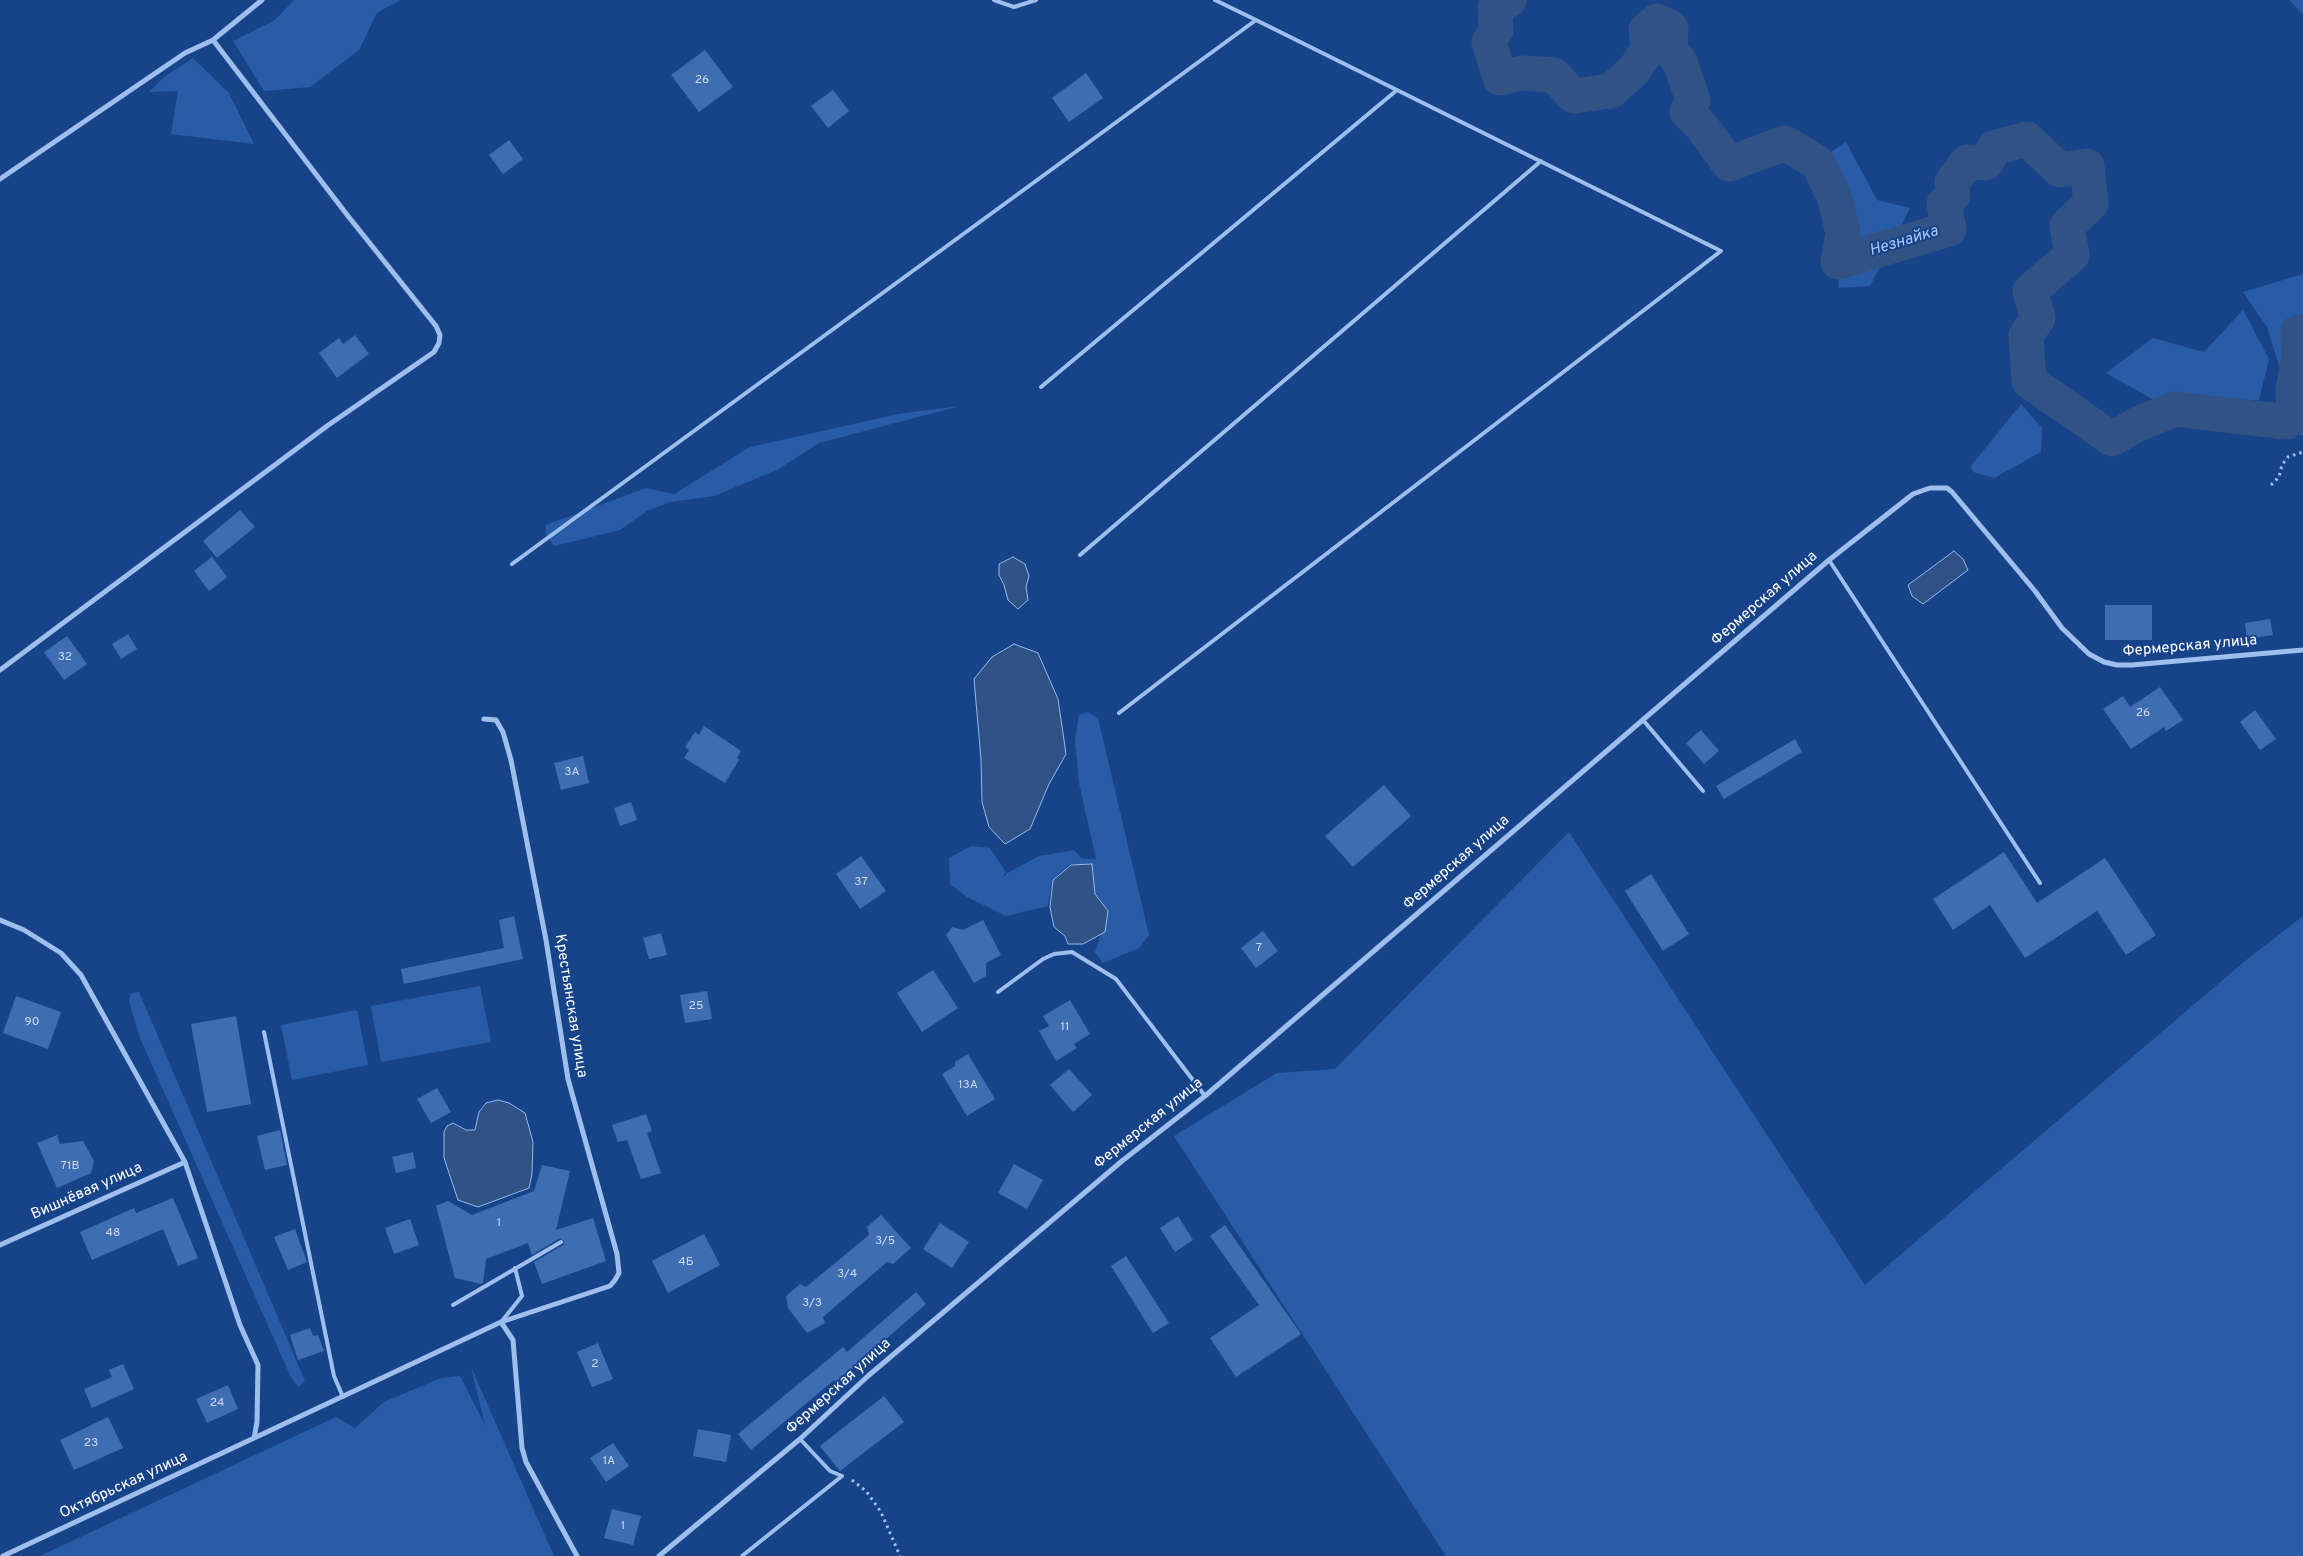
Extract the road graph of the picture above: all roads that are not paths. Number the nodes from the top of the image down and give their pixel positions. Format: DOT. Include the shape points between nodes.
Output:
graph roads {
  1 [pos="262,0"];
  2 [pos="994,0"];
  3 [pos="1036,0"];
  4 [pos="1214,0"];
  5 [pos="1256,20"];
  6 [pos="213,40"];
  7 [pos="1397,90"];
  8 [pos="1541,162"];
  9 [pos="0,179"];
  10 [pos="1041,387"];
  11 [pos="1080,555"];
  12 [pos="1829,560"];
  13 [pos="512,564"];
  14 [pos="2303,650"];
  15 [pos="0,670"];
  16 [pos="1120,714"];
  17 [pos="484,719"];
  18 [pos="1643,720"];
  19 [pos="1703,791"];
  20 [pos="2040,883"];
  21 [pos="0,920"];
  22 [pos="998,992"];
  23 [pos="264,1032"];
  24 [pos="1205,1096"];
  25 [pos="185,1162"];
  26 [pos="561,1242"];
  27 [pos="0,1245"];
  28 [pos="515,1268"];
  29 [pos="453,1305"];
  30 [pos="501,1322"];
  31 [pos="343,1398"];
  32 [pos="254,1438"];
  33 [pos="800,1439"];
  34 [pos="4,1556"];
  35 [pos="577,1556"];
  36 [pos="659,1556"];
  37 [pos="742,1556"];
  1 -- 6 [label="street"];
  2 -- 3 [label="lane" via="1014,7"];
  4 -- 5 [label="lane"];
  5 -- 7 [label="lane"];
  5 -- 13 [label="lane"];
  6 -- 9 [label="street" via="185,53"];
  6 -- 15 [label="street" via="436,326 440,343 434,352 327,426"];
  7 -- 8 [label="lane"];
  7 -- 10 [label="lane"];
  8 -- 11 [label="lane"];
  8 -- 16 [label="lane" via="1721,251"];
  12 -- 14 [label="street, Фермерская улица" via="1913,494 1930,488 1947,488 1962,501 2062,628 2089,654 2104,662 2132,665"];
  12 -- 18 [label="street, Фермерская улица"];
  12 -- 20 [label="lane"];
  17 -- 30 [label="street, Крестьянская улица" via="496,720 511,760 546,940 568,1079 617,1254 619,1273 610,1286"];
  18 -- 19 [label="lane"];
  18 -- 24 [label="street, Фермерская улица"];
  21 -- 25 [label="street" via="24,930 61,953 81,975"];
  22 -- 24 [label="lane" via="1042,958 1072,952 1116,979"];
  23 -- 31 [label="lane" via="334,1376"];
  24 -- 33 [label="street, Фермерская улица" via="1122,1161 876,1370"];
  25 -- 27 [label="street, Вишнёвая улица"];
  25 -- 32 [label="street" via="240,1325 258,1364"];
  26 -- 28 [label="lane"];
  28 -- 29 [label="lane"];
  28 -- 30 [label="lane" via="522,1296"];
  30 -- 31 [label="street, Октябрьская улица"];
  30 -- 35 [label="street" via="513,1340 526,1462"];
  31 -- 32 [label="street, Октябрьская улица"];
  32 -- 34 [label="street, Октябрьская улица"];
  33 -- 36 [label="street, Фермерская улица"];
  33 -- 37 [label="lane" via="830,1471 842,1476"];
}
